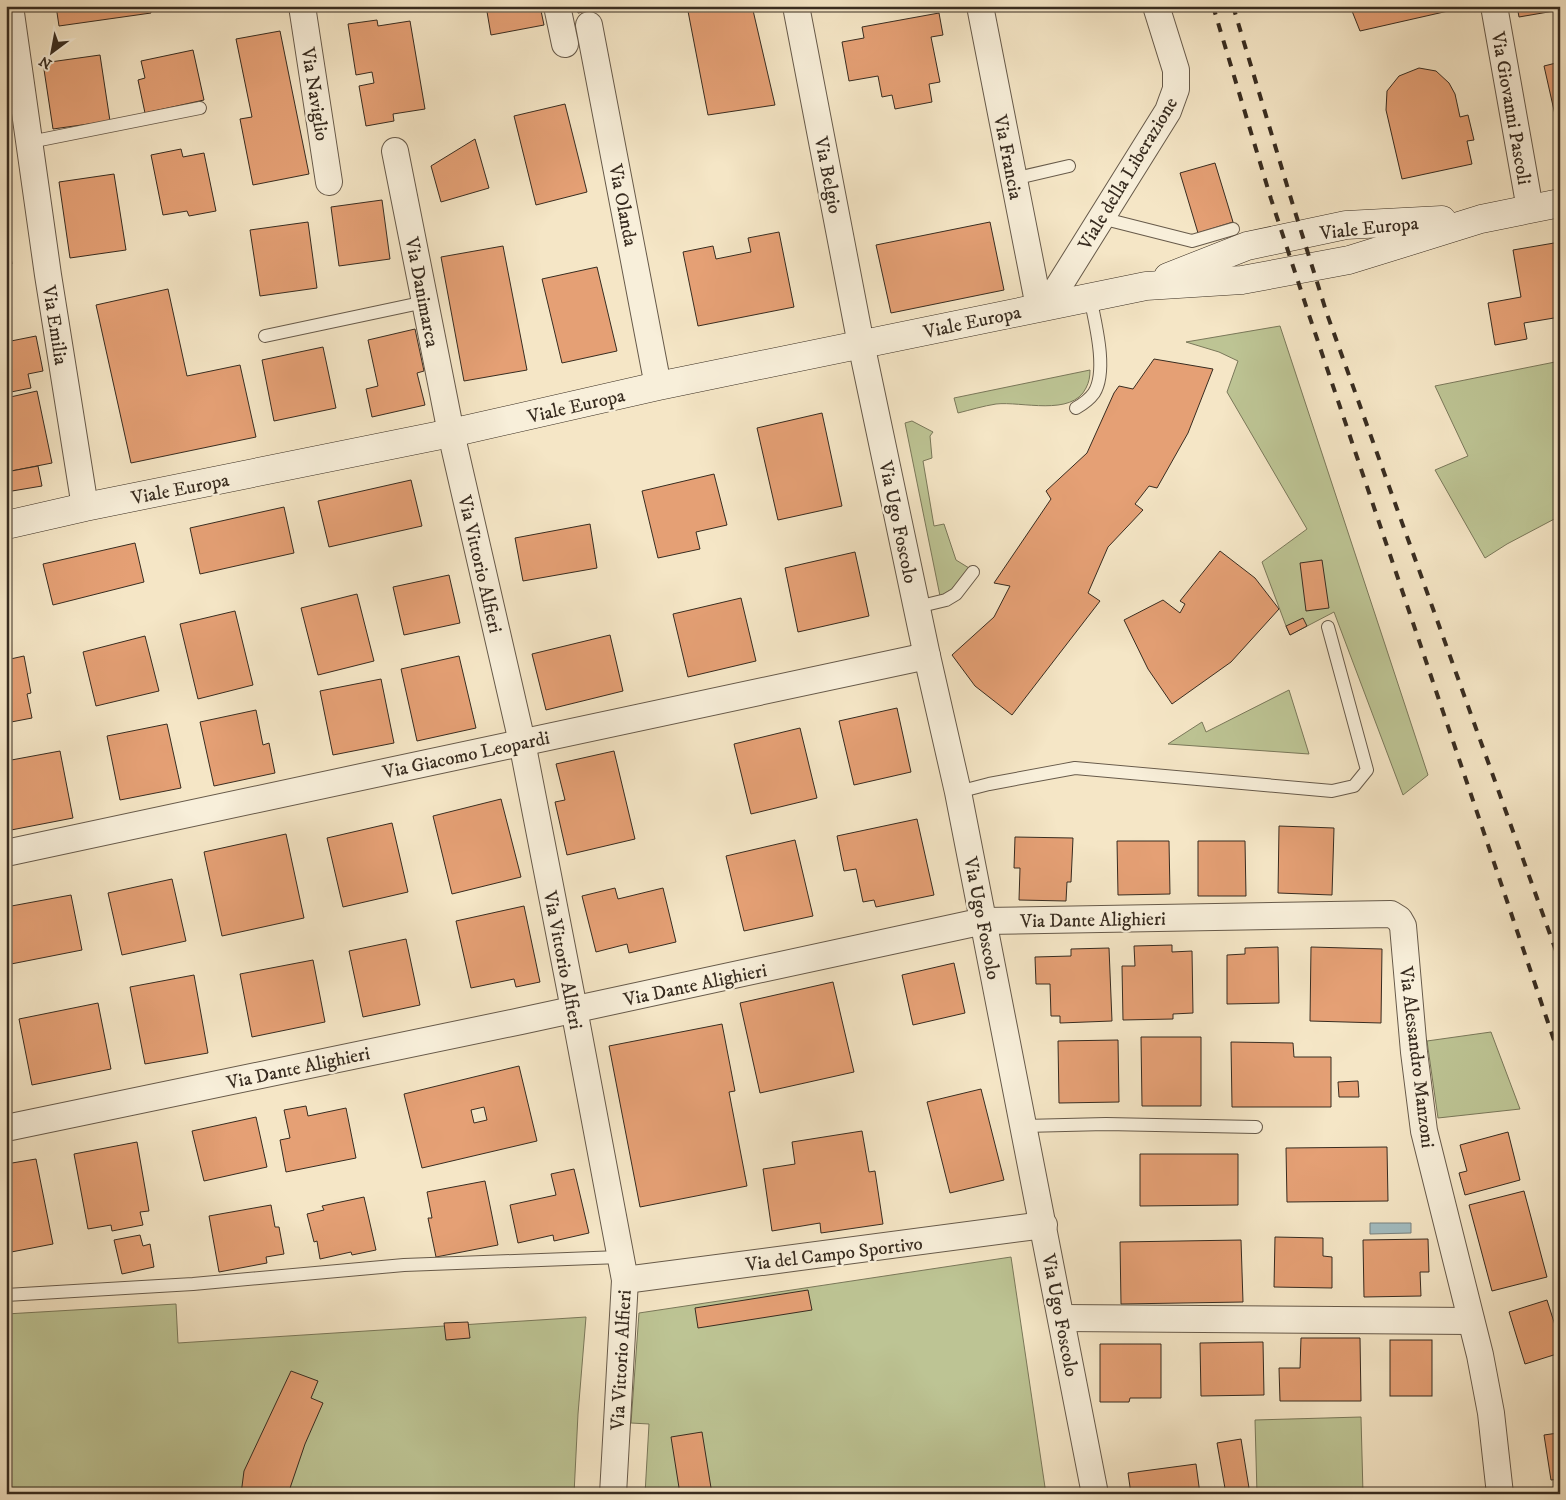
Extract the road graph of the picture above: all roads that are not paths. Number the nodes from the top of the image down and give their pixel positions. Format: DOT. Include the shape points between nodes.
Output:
graph roads {
  1 [pos="10,6"];
  2 [pos="302,6"];
  3 [pos="557,6"];
  4 [pos="796,6"];
  5 [pos="980,6"];
  6 [pos="1156,6"];
  7 [pos="1494,6"];
  8 [pos="589,25"];
  9 [pos="564,44"];
  10 [pos="13,71"];
  11 [pos="200,108"];
  12 [pos="30,142"];
  13 [pos="394,151"];
  14 [pos="1069,166"];
  15 [pos="1014,179"];
  16 [pos="329,182"];
  17 [pos="1560,204"];
  18 [pos="1530,209"];
  19 [pos="1101,218"];
  20 [pos="1233,229"];
  21 [pos="1090,297"];
  22 [pos="425,302"];
  23 [pos="1043,306"];
  24 [pos="265,336"];
  25 [pos="861,344"];
  26 [pos="658,386"];
  27 [pos="1076,408"];
  28 [pos="451,433"];
  29 [pos="85,507"];
  30 [pos="6,525"];
  31 [pos="973,572"];
  32 [pos="917,607"];
  33 [pos="1328,627"];
  34 [pos="926,656"];
  35 [pos="522,742"];
  36 [pos="958,792"];
  37 [pos="6,853"];
  38 [pos="1391,914"];
  39 [pos="984,921"];
  40 [pos="574,1009"];
  41 [pos="1024,1126"];
  42 [pos="1256,1126"];
  43 [pos="6,1128"];
  44 [pos="1044,1226"];
  45 [pos="622,1268"];
  46 [pos="6,1295"];
  47 [pos="1062,1318"];
  48 [pos="1471,1321"];
  49 [pos="613,1494"];
  50 [pos="1095,1494"];
  51 [pos="1500,1494"];
  1 -- 10 [label="street, Via Emilia"];
  2 -- 16 [label="street, Via Naviglio"];
  3 -- 9 [label="street"];
  4 -- 25 [label="street, Via Belgio"];
  5 -- 15 [label="street, Via Francia"];
  6 -- 19 [label="street, Viale della Liberazione" via="1176,70 1176,89 1168,111"];
  7 -- 18 [label="street, Via Giovanni Pascoli"];
  8 -- 26 [label="street, Via Olanda"];
  10 -- 12 [label="street, Via Emilia"];
  11 -- 12 [label="lane"];
  12 -- 29 [label="street, Via Emilia"];
  13 -- 22 [label="street, Via Danimarca"];
  14 -- 15 [label="lane"];
  15 -- 23 [label="street, Via Francia"];
  17 -- 18 [label="street, Viale Europa"];
  18 -- 21 [label="street, Viale Europa" via="1481,218 1346,225 1247,246 1146,286"];
  19 -- 20 [label="lane" via="1192,241"];
  19 -- 23 [label="street, Viale della Liberazione"];
  21 -- 23 [label="street, Viale Europa"];
  21 -- 27 [label="lane" via="1100,368 1093,394"];
  22 -- 24 [label="lane"];
  22 -- 28 [label="street, Via Danimarca"];
  23 -- 25 [label="street, Viale Europa"];
  25 -- 26 [label="street, Viale Europa"];
  25 -- 32 [label="street, Via Ugo Foscolo"];
  26 -- 28 [label="street, Viale Europa"];
  28 -- 29 [label="street, Viale Europa"];
  28 -- 35 [label="street, Via Vittorio Alfieri"];
  29 -- 30 [label="street, Viale Europa"];
  31 -- 32 [label="lane" via="956,594 946,600"];
  32 -- 34 [label="street, Via Ugo Foscolo"];
  33 -- 36 [label="lane" via="1367,770 1354,786 1332,790 1075,768"];
  34 -- 35 [label="street, Via Giacomo Leopardi"];
  34 -- 36 [label="street, Via Ugo Foscolo"];
  35 -- 37 [label="street, Via Giacomo Leopardi"];
  35 -- 40 [label="street, Via Vittorio Alfieri"];
  36 -- 39 [label="street, Via Ugo Foscolo"];
  38 -- 39 [label="street, Via Dante Alighieri"];
  38 -- 48 [label="street, Via Alessandro Manzoni" via="1403,926 1424,1131"];
  39 -- 40 [label="street, Via Dante Alighieri"];
  39 -- 41 [label="street, Via Ugo Foscolo"];
  40 -- 43 [label="street, Via Dante Alighieri"];
  40 -- 45 [label="street, Via Vittorio Alfieri"];
  41 -- 42 [label="lane"];
  41 -- 44 [label="street, Via Ugo Foscolo"];
  44 -- 45 [label="street, Via del Campo Sportivo"];
  44 -- 47 [label="street, Via Ugo Foscolo"];
  45 -- 46 [label="lane" via="404,1265 193,1284"];
  45 -- 49 [label="street, Via Vittorio Alfieri"];
  47 -- 48 [label="street"];
  47 -- 50 [label="street, Via Ugo Foscolo"];
  48 -- 51 [label="street, Via Alessandro Manzoni" via="1491,1413"];
}
